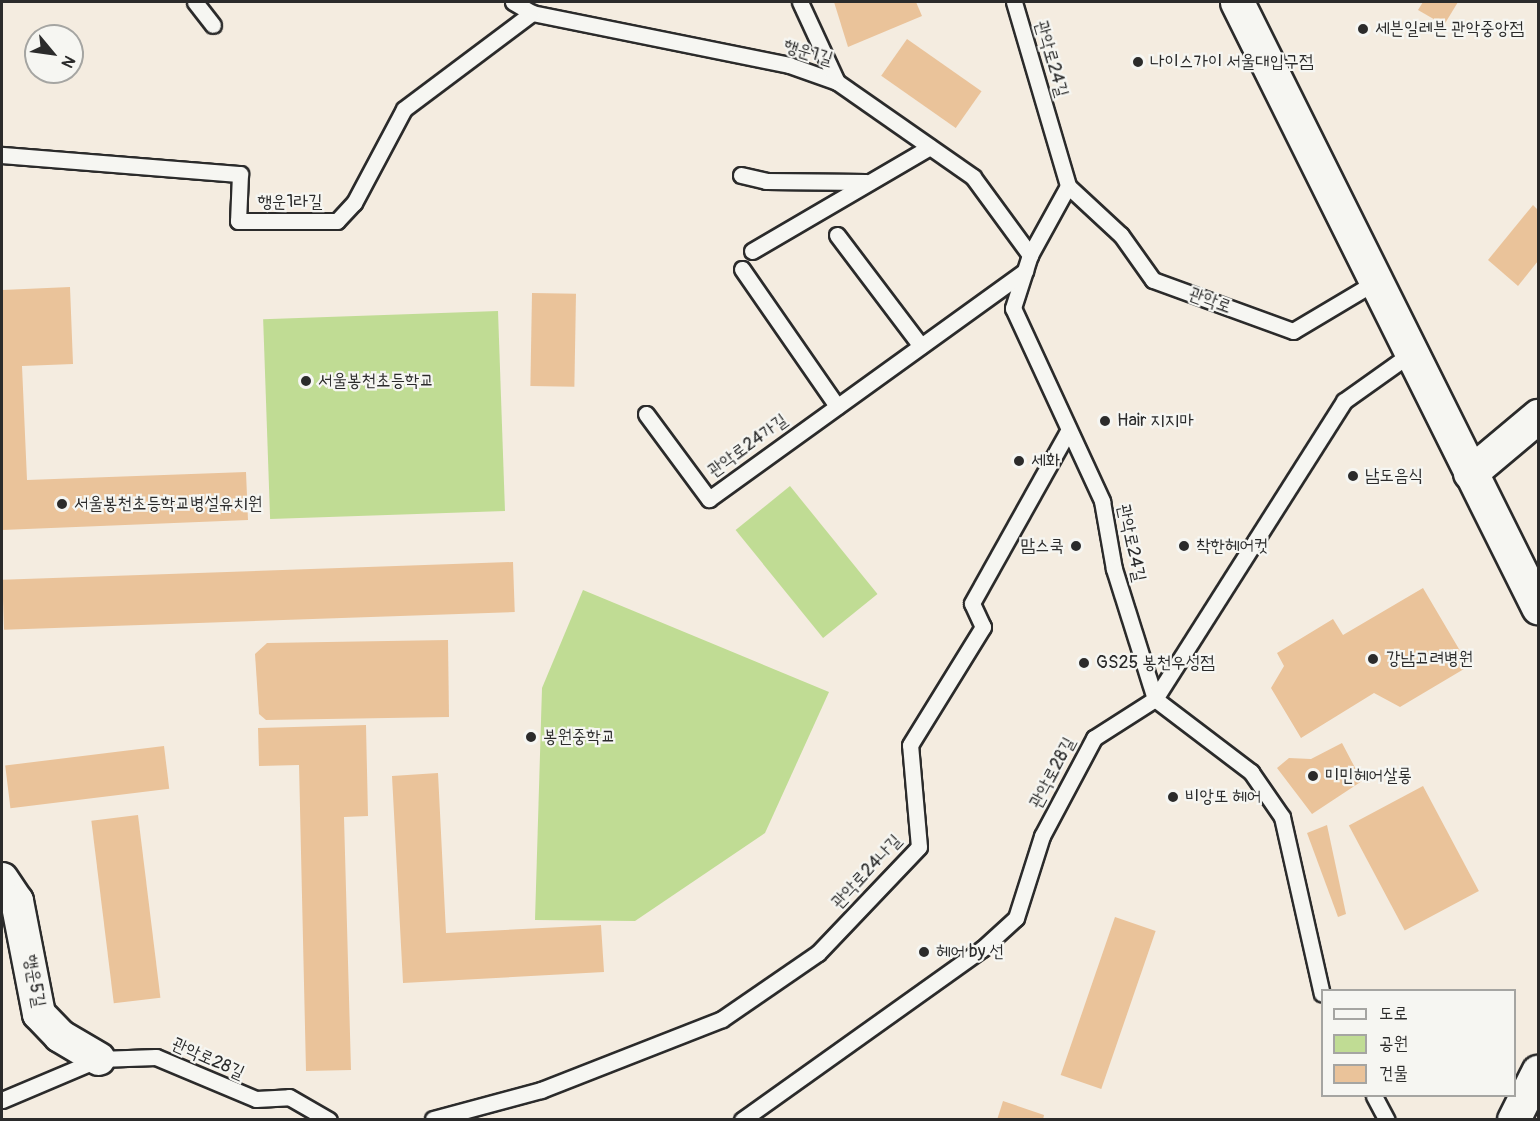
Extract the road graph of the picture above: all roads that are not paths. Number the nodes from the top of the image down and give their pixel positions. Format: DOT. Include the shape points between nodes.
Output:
graph roads {
  1 [pos="195,2"];
  2 [pos="513,2"];
  3 [pos="800,2"];
  4 [pos="1014,2"];
  5 [pos="1237,2"];
  6 [pos="532,12"];
  7 [pos="213,25"];
  8 [pos="837,82"];
  9 [pos="930,147"];
  10 [pos="2,155"];
  11 [pos="741,175"];
  12 [pos="869,183"];
  13 [pos="1068,186"];
  14 [pos="837,235"];
  15 [pos="752,251"];
  16 [pos="1030,255"];
  17 [pos="742,269"];
  18 [pos="1025,271"];
  19 [pos="1377,281"];
  20 [pos="921,346"];
  21 [pos="1413,352"];
  22 [pos="837,406"];
  23 [pos="646,414"];
  24 [pos="1539,416"];
  25 [pos="1068,431"];
  26 [pos="1470,473"];
  27 [pos="1539,607"];
  28 [pos="1155,699"];
  29 [pos="2,879"];
  30 [pos="1322,989"];
  31 [pos="99,1059"];
  32 [pos="1539,1072"];
  33 [pos="1375,1097"];
  34 [pos="2,1100"];
  35 [pos="329,1119"];
  36 [pos="433,1119"];
  37 [pos="742,1119"];
  38 [pos="1388,1119"];
  39 [pos="1514,1119"];
  1 -- 7 [label="lane"];
  2 -- 6 [label="lane, 행운1길"];
  3 -- 8 [label="lane"];
  4 -- 13 [label="lane, 관악로24길"];
  5 -- 19 [label="main road"];
  6 -- 8 [label="lane, 행운1길" via="789,65"];
  6 -- 10 [label="lane, 행운1라길" via="404,109 354,203 337,221 238,221 240,174"];
  8 -- 9 [label="lane, 행운1길"];
  9 -- 12 [label="lane"];
  9 -- 16 [label="lane, 행운1길" via="973,177"];
  11 -- 12 [label="lane" via="766,181"];
  12 -- 15 [label="lane"];
  13 -- 16 [label="lane, 관악로24길"];
  13 -- 19 [label="lane, 관악로" via="1120,235 1153,280 1293,331"];
  14 -- 20 [label="lane"];
  16 -- 18 [label="lane, 관악로24길"];
  17 -- 22 [label="lane"];
  18 -- 20 [label="lane, 관악로24가길"];
  18 -- 25 [label="lane, 관악로24길" via="1012,308"];
  19 -- 21 [label="main road"];
  20 -- 22 [label="lane, 관악로24가길"];
  21 -- 26 [label="main road"];
  21 -- 28 [label="lane, 관악로28길" via="1344,401"];
  22 -- 23 [label="lane, 관악로24가길" via="708,498"];
  24 -- 26 [label="main road"];
  25 -- 28 [label="lane, 관악로24길" via="1102,501 1114,569"];
  25 -- 36 [label="lane, 관악로24나길" via="972,603 983,627 910,745 919,847 818,953 722,1019 541,1090"];
  26 -- 27 [label="main road"];
  28 -- 30 [label="lane" via="1251,772 1282,817"];
  28 -- 37 [label="lane, 관악로28길" via="1094,738 1042,836 1030,889 1016,918 982,949"];
  29 -- 31 [label="street, 행운5길" via="16,901 39,1014 60,1036"];
  31 -- 34 [label="lane, 관악로28길"];
  31 -- 35 [label="lane, 관악로28길" via="156,1057 255,1100 289,1097"];
  32 -- 39 [label="street"];
  33 -- 38 [label="lane"];
}
